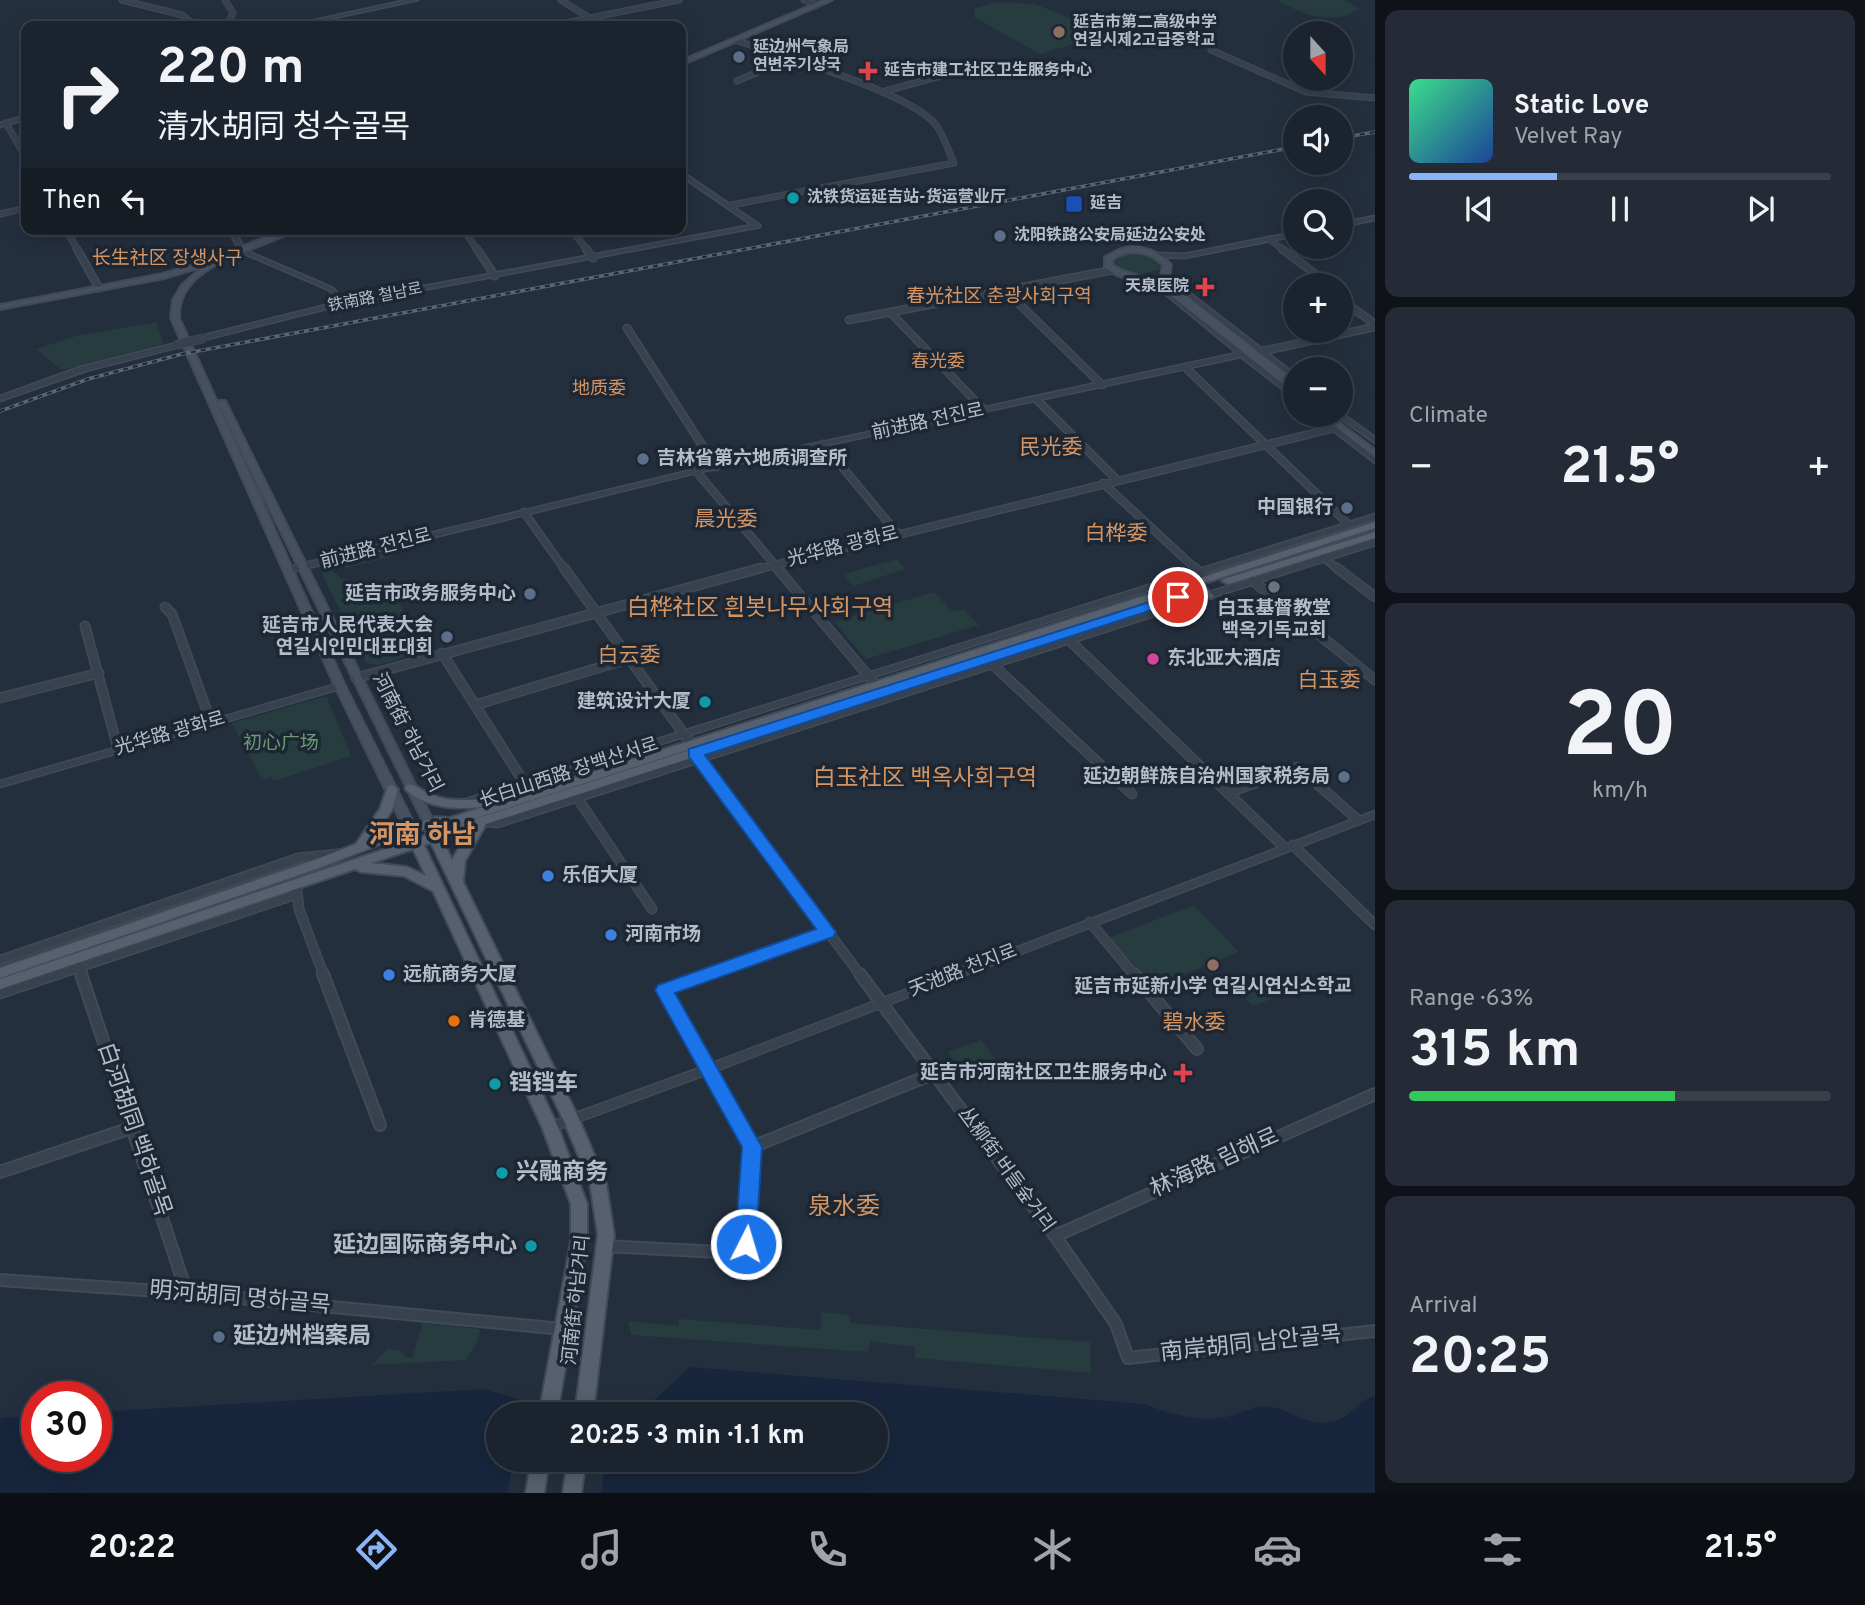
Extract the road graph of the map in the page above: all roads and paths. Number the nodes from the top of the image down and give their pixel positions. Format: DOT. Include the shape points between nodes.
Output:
graph roads {
  1 [pos="122,0"];
  2 [pos="225,0"];
  3 [pos="415,0"];
  4 [pos="561,0"];
  5 [pos="638,0"];
  6 [pos="679,0"];
  7 [pos="804,0"];
  8 [pos="829,0"];
  9 [pos="817,5"];
  10 [pos="647,6"];
  11 [pos="589,18"];
  12 [pos="190,21"];
  13 [pos="229,21"];
  14 [pos="324,21"];
  15 [pos="574,21"];
  16 [pos="594,21"];
  17 [pos="735,40"];
  18 [pos="1210,50"];
  19 [pos="788,59"];
  20 [pos="686,61"];
  21 [pos="944,75"];
  22 [pos="737,81"];
  23 [pos="882,92"];
  24 [pos="1375,98"];
  25 [pos="21,119"];
  26 [pos="3,124"];
  27 [pos="21,151"];
  28 [pos="686,176"];
  29 [pos="731,205"];
  30 [pos="21,209"];
  31 [pos="0,214"];
  32 [pos="1375,218"];
  33 [pos="1367,220"];
  34 [pos="1353,223"];
  35 [pos="1375,225"];
  36 [pos="69,235"];
  37 [pos="234,235"];
  38 [pos="280,235"];
  39 [pos="467,235"];
  40 [pos="576,235"];
  41 [pos="1283,236"];
  42 [pos="1269,239"];
  43 [pos="242,251"];
  44 [pos="1156,255"];
  45 [pos="1185,256"];
  46 [pos="223,258"];
  47 [pos="593,258"];
  48 [pos="1113,270"];
  49 [pos="1165,271"];
  50 [pos="1314,273"];
  51 [pos="495,276"];
  52 [pos="1137,277"];
  53 [pos="140,281"];
  54 [pos="183,287"];
  55 [pos="99,288"];
  56 [pos="1005,290"];
  57 [pos="342,303"];
  58 [pos="0,307"];
  59 [pos="1353,309"];
  60 [pos="890,312"];
  61 [pos="849,320"];
  62 [pos="1375,325"];
  63 [pos="627,328"];
  64 [pos="1252,353"];
  65 [pos="1185,367"];
  66 [pos="1283,371"];
  67 [pos="1283,376"];
  68 [pos="1283,380"];
  69 [pos="1102,385"];
  70 [pos="1283,385"];
  71 [pos="0,399"];
  72 [pos="1036,399"];
  73 [pos="984,410"];
  74 [pos="1353,424"];
  75 [pos="1349,427"];
  76 [pos="1337,428"];
  77 [pos="1375,441"];
  78 [pos="823,444"];
  79 [pos="1267,444"];
  80 [pos="1375,447"];
  81 [pos="1375,454"];
  82 [pos="1375,461"];
  83 [pos="716,467"];
  84 [pos="696,471"];
  85 [pos="1117,480"];
  86 [pos="1103,484"];
  87 [pos="271,503"];
  88 [pos="259,506"];
  89 [pos="524,512"];
  90 [pos="1375,516"];
  91 [pos="1348,524"];
  92 [pos="1375,525"];
  93 [pos="897,533"];
  94 [pos="1375,536"];
  95 [pos="1375,542"];
  96 [pos="1324,558"];
  97 [pos="776,564"];
  98 [pos="303,566"];
  99 [pos="288,570"];
  100 [pos="1253,581"];
  101 [pos="1203,584"];
  102 [pos="1375,597"];
  103 [pos="165,607"];
  104 [pos="596,610"];
  105 [pos="85,626"];
  106 [pos="1066,637"];
  107 [pos="442,653"];
  108 [pos="631,658"];
  109 [pos="993,665"];
  110 [pos="99,673"];
  111 [pos="867,674"];
  112 [pos="356,678"];
  113 [pos="1375,680"];
  114 [pos="876,685"];
  115 [pos="340,686"];
  116 [pos="0,698"];
  117 [pos="475,705"];
  118 [pos="211,722"];
  119 [pos="683,733"];
  120 [pos="118,749"];
  121 [pos="695,752"];
  122 [pos="0,784"];
  123 [pos="525,784"];
  124 [pos="411,788"];
  125 [pos="393,789"];
  126 [pos="1228,793"];
  127 [pos="1132,794"];
  128 [pos="578,799"];
  129 [pos="513,802"];
  130 [pos="464,803"];
  131 [pos="1375,814"];
  132 [pos="1358,820"];
  133 [pos="482,821"];
  134 [pos="429,823"];
  135 [pos="411,830"];
  136 [pos="436,837"];
  137 [pos="417,844"];
  138 [pos="362,845"];
  139 [pos="1289,846"];
  140 [pos="339,854"];
  141 [pos="336,871"];
  142 [pos="296,884"];
  143 [pos="436,887"];
  144 [pos="459,892"];
  145 [pos="652,909"];
  146 [pos="1090,922"];
  147 [pos="1375,925"];
  148 [pos="827,932"];
  149 [pos="0,960"];
  150 [pos="79,967"];
  151 [pos="0,973"];
  152 [pos="0,984"];
  153 [pos="0,994"];
  154 [pos="880,1002"];
  155 [pos="1197,1049"];
  156 [pos="709,1069"];
  157 [pos="935,1073"];
  158 [pos="1375,1094"];
  159 [pos="571,1119"];
  160 [pos="380,1125"];
  161 [pos="550,1126"];
  162 [pos="131,1128"];
  163 [pos="752,1147"];
  164 [pos="0,1172"];
  165 [pos="1055,1236"];
  166 [pos="604,1246"];
  167 [pos="0,1280"];
  168 [pos="187,1293"];
  169 [pos="562,1329"];
  170 [pos="1375,1331"];
  171 [pos="1128,1358"];
  172 [pos="553,1388"];
  173 [pos="550,1402"];
  174 [pos="586,1402"];
  175 [pos="538,1472"];
  176 [pos="575,1472"];
  177 [pos="535,1493"];
  178 [pos="572,1493"];
  1 -- 12 [label="street"];
  2 -- 13 [label="street" via="233,13"];
  3 -- 14 [label="street"];
  4 -- 11 [label="street"];
  5 -- 10 [label="street"];
  6 -- 10 [label="street"];
  7 -- 9 [label="street"];
  8 -- 9 [label="main road"];
  9 -- 17 [label="main road"];
  10 -- 11 [label="street"];
  11 -- 15 [label="street"];
  11 -- 16 [label="street"];
  17 -- 19 [label="street"];
  17 -- 20 [label="main road"];
  18 -- 24 [label="street" via="1306,92"];
  19 -- 22 [label="street"];
  19 -- 23 [label="street"];
  21 -- 23 [label="street"];
  23 -- 29 [label="street" via="930,117 954,163"];
  25 -- 26 [label="street"];
  26 -- 27 [label="street"];
  28 -- 29 [label="street"];
  29 -- 47 [label="street, 铁南路 철남로" via="758,226"];
  30 -- 31 [label="street"];
  32 -- 33 [label="street"];
  33 -- 34 [label="street"];
  33 -- 35 [label="street"];
  36 -- 55 [label="street"];
  37 -- 43 [label="street"];
  38 -- 43 [label="main road"];
  39 -- 51 [label="street"];
  40 -- 47 [label="street"];
  41 -- 42 [label="street"];
  42 -- 45 [label="street"];
  42 -- 50 [label="street"];
  43 -- 46 [label="main road"];
  43 -- 57 [label="street" via="331,289"];
  43 -- 87 [label="main road, 河南街 하남거리" via="195,284 182,302 182,322"];
  44 -- 45 [label="street"];
  44 -- 48 [label="main road" via="1136,250 1114,253 1107,262"];
  44 -- 49 [label="main road"];
  45 -- 49 [label="street"];
  46 -- 53 [label="main road"];
  46 -- 54 [label="main road"];
  47 -- 51 [label="street, 铁南路 철남로"];
  48 -- 52 [label="main road"];
  48 -- 56 [label="street"];
  49 -- 52 [label="main road"];
  49 -- 64 [label="main road" via="1172,288"];
  51 -- 57 [label="street, 铁南路 철남로"];
  52 -- 64 [label="main road" via="1168,289"];
  53 -- 54 [label="main road" via="173,282"];
  53 -- 55 [label="main road"];
  54 -- 88 [label="main road, 河南街 하남거리" via="175,302 176,321"];
  55 -- 58 [label="main road"];
  56 -- 60 [label="street"];
  56 -- 69 [label="street"];
  57 -- 71 [label="street, 铁南路 철남로, bridge" via="83,369"];
  59 -- 62 [label="street"];
  60 -- 61 [label="street"];
  60 -- 73 [label="street"];
  62 -- 64 [label="street, 前进路 전진로"];
  63 -- 83 [label="street"];
  64 -- 65 [label="street, 前进路 전진로"];
  64 -- 66 [label="street"];
  64 -- 67 [label="main road"];
  64 -- 68 [label="main road"];
  64 -- 70 [label="street"];
  65 -- 69 [label="street, 前进路 전진로"];
  65 -- 79 [label="street"];
  69 -- 72 [label="street, 前进路 전진로"];
  72 -- 73 [label="street, 前进路 전진로"];
  72 -- 85 [label="street"];
  73 -- 78 [label="street, 前进路 전진로"];
  74 -- 77 [label="street"];
  75 -- 80 [label="main road"];
  76 -- 79 [label="street, 光华路 광화로"];
  76 -- 81 [label="main road"];
  76 -- 82 [label="street"];
  78 -- 83 [label="street, 前进路 전진로"];
  78 -- 93 [label="street"];
  79 -- 85 [label="street, 光华路 광화로"];
  79 -- 91 [label="street"];
  83 -- 84 [label="street, 前进路 전진로"];
  84 -- 89 [label="street, 前进路 전진로"];
  84 -- 97 [label="street"];
  85 -- 86 [label="street, 光华路 광화로"];
  86 -- 93 [label="street, 光华路 광화로"];
  86 -- 101 [label="street"];
  87 -- 88 [label="main road"];
  87 -- 98 [label="main road, 河南街 하남거리"];
  88 -- 99 [label="main road, 河南街 하남거리"];
  89 -- 98 [label="street, 前进路 전진로"];
  89 -- 104 [label="street, 丛柳街 버들숲거리"];
  90 -- 91 [label="street"];
  91 -- 101 [label="street"];
  92 -- 101 [label="main road, 长白山西路 장백산서로"];
  93 -- 97 [label="street, 光华路 광화로"];
  94 -- 101 [label="main road, 长白山西路 장백산서로"];
  95 -- 96 [label="street"];
  96 -- 100 [label="street"];
  96 -- 102 [label="street"];
  97 -- 104 [label="street, 光华路 광화로"];
  97 -- 111 [label="street"];
  98 -- 99 [label="street, 前进路 전진로"];
  98 -- 112 [label="main road, 河南街 하남거리"];
  99 -- 115 [label="main road, 河南街 하남거리"];
  100 -- 101 [label="street"];
  100 -- 113 [label="street"];
  101 -- 106 [label="main road, 长白山西路 장백산서로"];
  101 -- 111 [label="street"];
  101 -- 114 [label="main road, 长白山西路 장백산서로"];
  103 -- 118 [label="street" via="172,614"];
  104 -- 107 [label="street, 光华路 광화로"];
  104 -- 108 [label="street, 丛柳街 버들숲거리"];
  105 -- 110 [label="street"];
  106 -- 109 [label="street"];
  106 -- 121 [label="main road, 长白山西路 장백산서로"];
  106 -- 126 [label="street"];
  107 -- 112 [label="street, 光华路 광화로"];
  107 -- 117 [label="street"];
  108 -- 117 [label="street"];
  108 -- 119 [label="street, 丛柳街 버들숲거리"];
  109 -- 121 [label="street"];
  109 -- 127 [label="street"];
  110 -- 116 [label="street"];
  110 -- 120 [label="street"];
  111 -- 114 [label="street"];
  111 -- 119 [label="street"];
  112 -- 124 [label="main road, 河南街 하남거리"];
  114 -- 121 [label="main road, 长白山西路 장백산서로"];
  115 -- 118 [label="street, 光华路 광화로"];
  115 -- 125 [label="main road, 河南街 하남거리"];
  117 -- 123 [label="street"];
  118 -- 120 [label="street, 光华路 광화로"];
  119 -- 121 [label="street, 丛柳街 버들숲거리"];
  119 -- 123 [label="street"];
  120 -- 122 [label="street, 光华路 광화로"];
  121 -- 128 [label="street"];
  121 -- 129 [label="main road, 长白山西路 장백산서로"];
  121 -- 133 [label="main road, 长白山西路 장백산서로"];
  121 -- 148 [label="street, 丛柳街 버들숲거리"];
  123 -- 130 [label="street"];
  124 -- 130 [label="main road" via="428,801"];
  124 -- 134 [label="main road, 河南街 하남거리"];
  125 -- 135 [label="main road, 河南街 하남거리"];
  125 -- 138 [label="main road" via="386,810"];
  126 -- 132 [label="street" via="1298,767"];
  126 -- 139 [label="street"];
  128 -- 133 [label="street" via="497,824"];
  128 -- 145 [label="street"];
  129 -- 130 [label="main road"];
  129 -- 134 [label="main road, 长白山西路 장백산서로" via="450,822"];
  131 -- 132 [label="street, 天池路 천지로"];
  132 -- 139 [label="street, 天池路 천지로"];
  133 -- 136 [label="main road, 长白山西路 장백산서로"];
  133 -- 144 [label="main road" via="455,869"];
  134 -- 135 [label="main road, 长白山西路 장백산서로"];
  134 -- 136 [label="main road, 河南街 하남거리"];
  135 -- 137 [label="main road, 河南街 하남거리"];
  135 -- 138 [label="main road, 长白山西路 장백산서로"];
  136 -- 137 [label="main road, 长白山西路 장백산서로"];
  136 -- 144 [label="main road, 河南街 하남거리"];
  137 -- 141 [label="main road, 长白山西路 장백산서로"];
  137 -- 143 [label="main road, 河南街 하남거리"];
  138 -- 140 [label="main road, 长白山西路 장백산서로"];
  139 -- 146 [label="street, 天池路 천지로"];
  139 -- 147 [label="street"];
  140 -- 149 [label="street, 长白山西路 장백산서로" via="302,857"];
  140 -- 151 [label="main road, 长白山西路 장백산서로"];
  141 -- 142 [label="main road, 长白山西路 장백산서로"];
  141 -- 143 [label="main road" via="367,866 391,869"];
  142 -- 150 [label="street, 长白山西路 장백산서로" via="293,895"];
  142 -- 152 [label="main road, 长白山西路 장백산서로"];
  142 -- 160 [label="street" via="299,909"];
  143 -- 161 [label="main road, 河南街 하남거리"];
  144 -- 159 [label="main road, 河南街 하남거리"];
  146 -- 154 [label="street, 天池路 천지로"];
  146 -- 155 [label="street"];
  148 -- 154 [label="street, 丛柳街 버들숲거리"];
  148 -- 156 [label="street" via="664,990"];
  150 -- 153 [label="street, 长白山西路 장백산서로"];
  150 -- 162 [label="street, 白河胡同 백하골목"];
  154 -- 156 [label="street, 天池路 천지로"];
  154 -- 157 [label="street, 丛柳街 버들숲거리"];
  156 -- 159 [label="street, 天池路 천지로"];
  156 -- 163 [label="street"];
  157 -- 163 [label="street"];
  157 -- 165 [label="street, 丛柳街 버들숲거리"];
  158 -- 165 [label="street, 林海路 림해로"];
  159 -- 161 [label="street, 天池路 천지로"];
  159 -- 166 [label="main road, 河南街 하남거리" via="598,1183 605,1217"];
  161 -- 169 [label="main road, 河南街 하남거리" via="576,1191 581,1224"];
  162 -- 164 [label="street"];
  162 -- 168 [label="street, 白河胡同 백하골목"];
  163 -- 166 [label="street" via="746,1244 740,1253"];
  165 -- 171 [label="street, 丛柳街 버들숲거리" via="1119,1328"];
  166 -- 174 [label="main road, 河南街 하남거리"];
  167 -- 168 [label="street, 明河胡同 명하골목"];
  168 -- 169 [label="street, 明河胡同 명하골목"];
  169 -- 172 [label="main road, 河南街 하남거리"];
  170 -- 171 [label="street, 南岸胡同 남안골목"];
  172 -- 173 [label="main road, 河南街 하남거리"];
  175 -- 177 [label="main road"];
  176 -- 178 [label="main road"];
}
